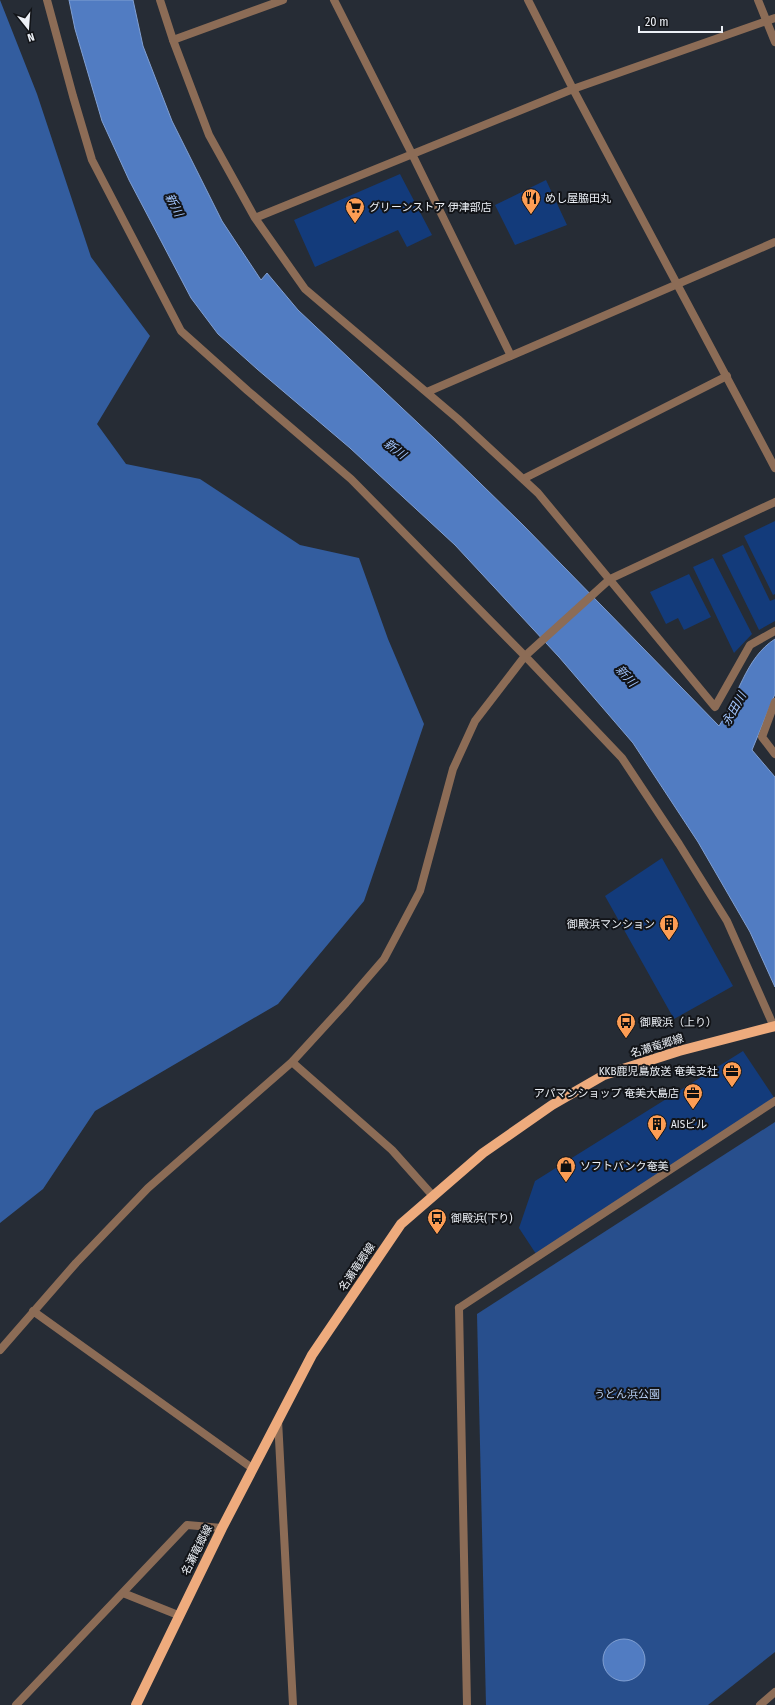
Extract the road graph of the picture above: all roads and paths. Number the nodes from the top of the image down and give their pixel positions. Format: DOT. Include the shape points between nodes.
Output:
graph roads {
  1 [pos="47,0"];
  2 [pos="160,0"];
  3 [pos="283,0"];
  4 [pos="334,0"];
  5 [pos="528,0"];
  6 [pos="758,0"];
  7 [pos="775,18"];
  8 [pos="766,22"];
  9 [pos="173,40"];
  10 [pos="775,42"];
  11 [pos="574,89"];
  12 [pos="412,154"];
  13 [pos="255,218"];
  14 [pos="775,242"];
  15 [pos="678,284"];
  16 [pos="511,356"];
  17 [pos="727,376"];
  18 [pos="427,392"];
  19 [pos="775,468"];
  20 [pos="522,479"];
  21 [pos="775,502"];
  22 [pos="610,579"];
  23 [pos="775,631"];
  24 [pos="525,656"];
  25 [pos="775,702"];
  26 [pos="775,754"];
  27 [pos="775,1028"];
  28 [pos="292,1062"];
  29 [pos="775,1101"];
  30 [pos="433,1196"];
  31 [pos="33,1311"];
  32 [pos="0,1350"];
  33 [pos="278,1420"];
  34 [pos="252,1468"];
  35 [pos="222,1528"];
  36 [pos="123,1593"];
  37 [pos="178,1615"];
  38 [pos="775,1692"];
  39 [pos="16,1705"];
  40 [pos="136,1705"];
  41 [pos="293,1705"];
  42 [pos="467,1705"];
  43 [pos="760,1705"];
  1 -- 24 [label="street" via="92,160 181,331 351,479"];
  2 -- 9 [label="street"];
  3 -- 9 [label="street"];
  4 -- 12 [label="street"];
  5 -- 11 [label="street"];
  6 -- 8 [label="street"];
  7 -- 8 [label="street"];
  8 -- 10 [label="street"];
  8 -- 11 [label="street"];
  9 -- 13 [label="street" via="209,135"];
  11 -- 12 [label="street"];
  11 -- 15 [label="street"];
  12 -- 13 [label="street"];
  12 -- 16 [label="street"];
  13 -- 18 [label="street" via="305,289"];
  14 -- 15 [label="street"];
  15 -- 16 [label="street"];
  15 -- 17 [label="street"];
  16 -- 18 [label="street"];
  17 -- 19 [label="street"];
  17 -- 20 [label="street"];
  18 -- 20 [label="street"];
  20 -- 22 [label="street" via="538,493"];
  21 -- 22 [label="street"];
  22 -- 23 [label="street" via="715,707 750,645"];
  22 -- 24 [label="street"];
  24 -- 27 [label="street" via="622,758 727,921"];
  24 -- 28 [label="street" via="475,721 453,769 420,891 384,959"];
  25 -- 26 [label="street" via="762,737"];
  27 -- 30 [label="main road, 名瀬竜郷線" via="679,1051 604,1075 552,1105 490,1148"];
  28 -- 30 [label="street" via="392,1150"];
  28 -- 31 [label="street" via="148,1188"];
  29 -- 42 [label="street" via="459,1308"];
  30 -- 33 [label="main road, 名瀬竜郷線" via="401,1224 312,1355"];
  31 -- 32 [label="street"];
  31 -- 34 [label="street"];
  33 -- 34 [label="main road, 名瀬竜郷線"];
  33 -- 41 [label="street"];
  34 -- 35 [label="main road, 名瀬竜郷線"];
  35 -- 36 [label="street" via="187,1525"];
  35 -- 37 [label="main road, 名瀬竜郷線"];
  36 -- 37 [label="street"];
  36 -- 39 [label="street"];
  37 -- 40 [label="main road, 名瀬竜郷線"];
  38 -- 43 [label="street"];
}
